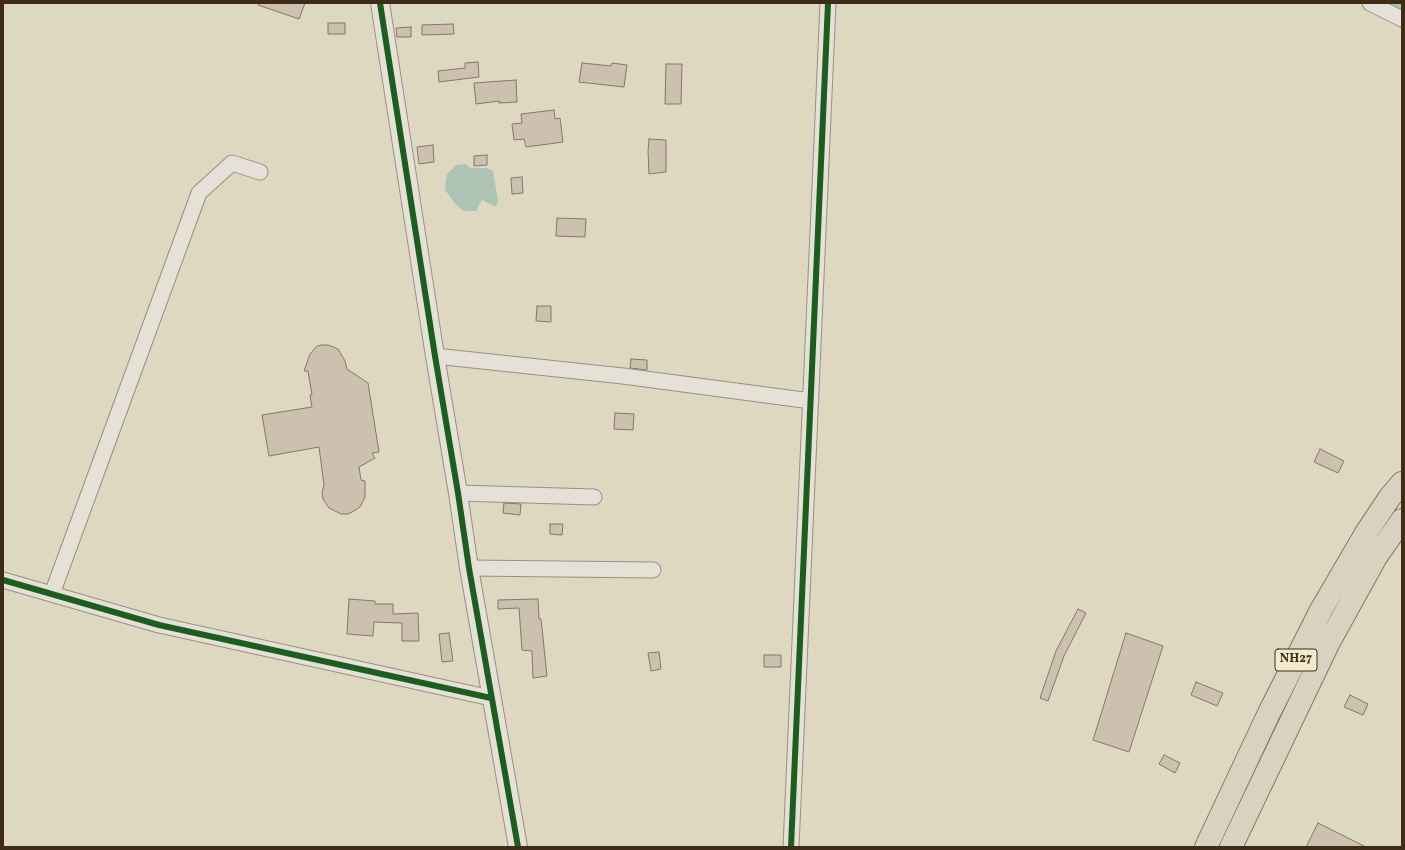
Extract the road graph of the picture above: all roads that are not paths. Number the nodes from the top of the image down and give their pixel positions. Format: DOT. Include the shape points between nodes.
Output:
graph roads {
  1 [pos="380,3"];
  2 [pos="828,3"];
  3 [pos="1370,3"];
  4 [pos="1402,19"];
  5 [pos="260,172"];
  6 [pos="435,356"];
  7 [pos="810,401"];
  8 [pos="1402,482"];
  9 [pos="458,493"];
  10 [pos="594,497"];
  11 [pos="1402,520"];
  12 [pos="469,568"];
  13 [pos="653,570"];
  14 [pos="3,580"];
  15 [pos="52,594"];
  16 [pos="491,698"];
  17 [pos="518,847"];
  18 [pos="791,847"];
  19 [pos="1206,847"];
  20 [pos="1231,847"];
  1 -- 6 [label="street"];
  2 -- 7 [label="street"];
  3 -- 4 [label="street"];
  5 -- 15 [label="street" via="232,162 199,193"];
  6 -- 7 [label="street" via="623,376"];
  6 -- 9 [label="street"];
  7 -- 18 [label="street"];
  8 -- 19 [label="highway, NH27" via="1366,533 1321,610"];
  9 -- 10 [label="street"];
  9 -- 12 [label="street"];
  11 -- 20 [label="highway, NH27" via="1376,557 1328,644"];
  12 -- 13 [label="street"];
  12 -- 16 [label="street"];
  14 -- 15 [label="street"];
  15 -- 16 [label="street" via="160,625"];
  16 -- 17 [label="street"];
}
